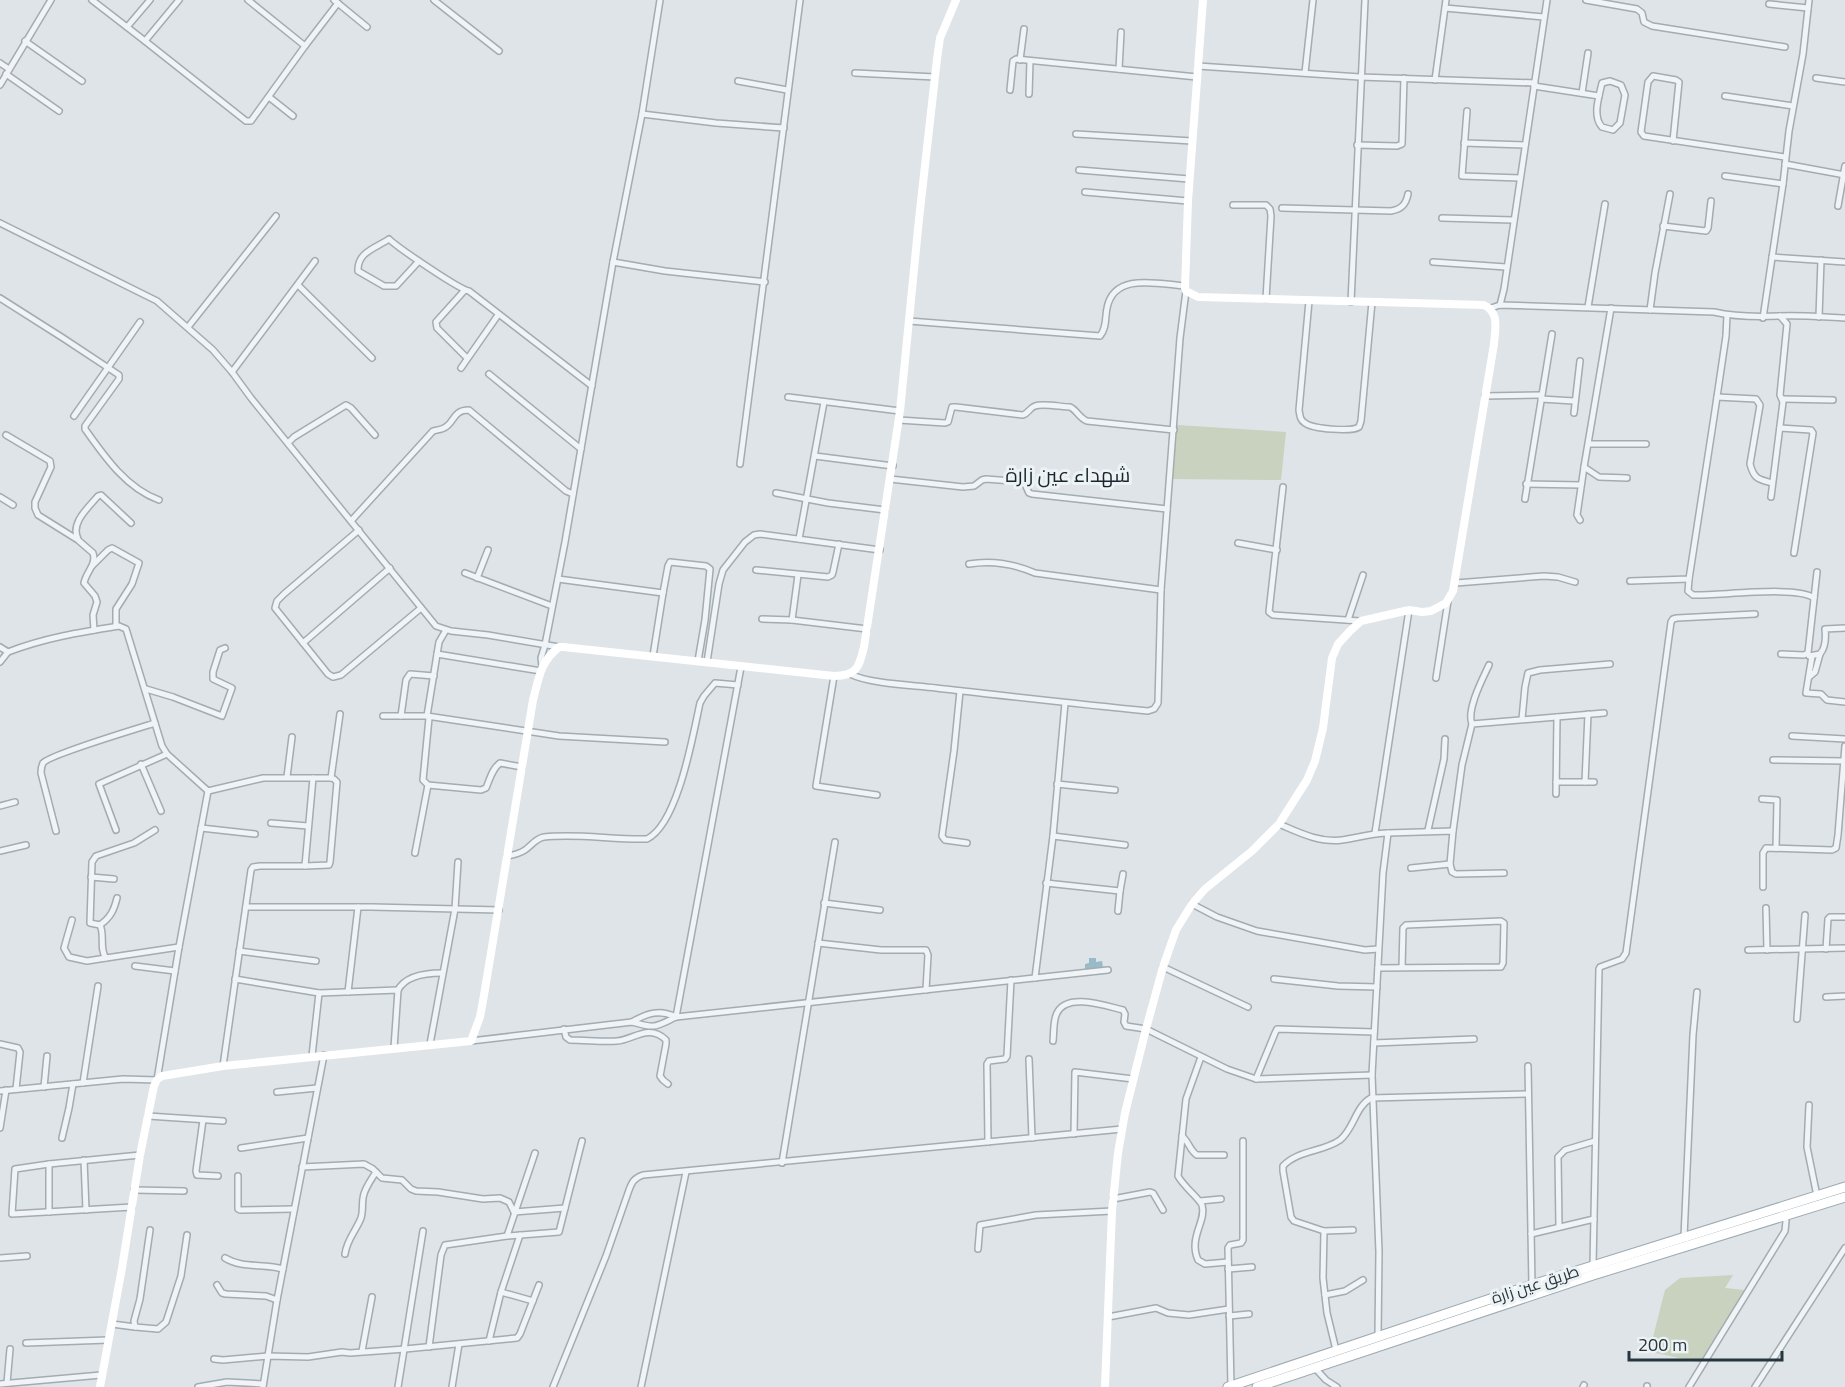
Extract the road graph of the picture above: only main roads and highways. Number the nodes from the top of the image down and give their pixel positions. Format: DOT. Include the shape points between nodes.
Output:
graph roads {
  1 [pos="1845,1187"];
  2 [pos="1845,1197"];
  3 [pos="1230,1386"];
  4 [pos="1257,1387"];
  1 -- 3 [label="main road, طريق عين زارة" via="1532,1285"];
  2 -- 4 [label="main road, طريق عين زارة" via="1593,1275"];
}
